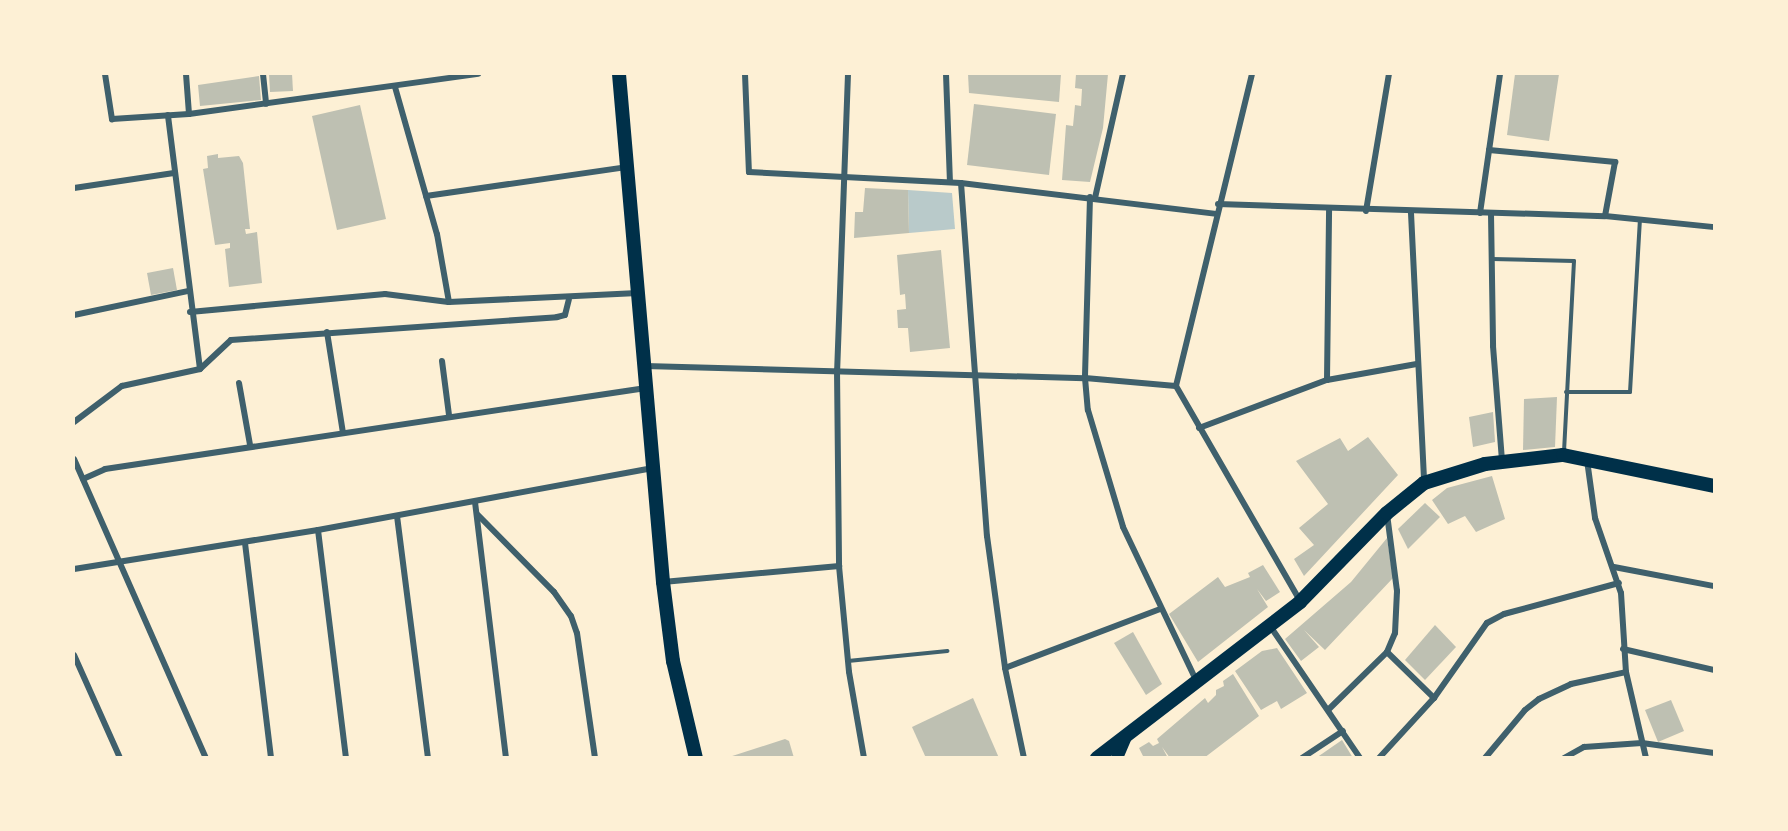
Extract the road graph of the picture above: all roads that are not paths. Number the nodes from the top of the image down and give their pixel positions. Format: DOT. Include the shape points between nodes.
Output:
graph roads {
  1 [pos="105,74"];
  2 [pos="186,74"];
  3 [pos="263,74"];
  4 [pos="478,74"];
  5 [pos="619,74"];
  6 [pos="745,74"];
  7 [pos="848,74"];
  8 [pos="946,74"];
  9 [pos="1124,74"];
  10 [pos="1252,74"];
  11 [pos="1389,74"];
  12 [pos="1500,74"];
  13 [pos="395,87"];
  14 [pos="266,104"];
  15 [pos="189,114"];
  16 [pos="168,115"];
  17 [pos="1489,150"];
  18 [pos="629,167"];
  19 [pos="174,173"];
  20 [pos="846,175"];
  21 [pos="950,182"];
  22 [pos="961,183"];
  23 [pos="74,188"];
  24 [pos="426,196"];
  25 [pos="1093,198"];
  26 [pos="1218,204"];
  27 [pos="1329,209"];
  28 [pos="1366,211"];
  29 [pos="1411,213"];
  30 [pos="1480,213"];
  31 [pos="1216,214"];
  32 [pos="1491,214"];
  33 [pos="1605,216"];
  34 [pos="1640,220"];
  35 [pos="1714,227"];
  36 [pos="1491,259"];
  37 [pos="188,291"];
  38 [pos="639,293"];
  39 [pos="569,298"];
  40 [pos="449,302"];
  41 [pos="190,312"];
  42 [pos="74,315"];
  43 [pos="327,332"];
  44 [pos="442,361"];
  45 [pos="1417,364"];
  46 [pos="645,366"];
  47 [pos="200,369"];
  48 [pos="837,370"];
  49 [pos="978,377"];
  50 [pos="1085,378"];
  51 [pos="1327,380"];
  52 [pos="239,383"];
  53 [pos="1176,386"];
  54 [pos="647,388"];
  55 [pos="1566,392"];
  56 [pos="449,415"];
  57 [pos="74,422"];
  58 [pos="1199,428"];
  59 [pos="343,433"];
  60 [pos="250,445"];
  61 [pos="1563,455"];
  62 [pos="1587,457"];
  63 [pos="74,459"];
  64 [pos="1502,461"];
  65 [pos="655,468"];
  66 [pos="83,479"];
  67 [pos="1424,483"];
  68 [pos="1714,486"];
  69 [pos="475,502"];
  70 [pos="1387,513"];
  71 [pos="478,515"];
  72 [pos="397,516"];
  73 [pos="318,531"];
  74 [pos="244,543"];
  75 [pos="117,562"];
  76 [pos="838,566"];
  77 [pos="1614,567"];
  78 [pos="74,569"];
  79 [pos="663,582"];
  80 [pos="1619,583"];
  81 [pos="1714,586"];
  82 [pos="1300,602"];
  83 [pos="1160,609"];
  84 [pos="1270,625"];
  85 [pos="1623,649"];
  86 [pos="947,651"];
  87 [pos="1387,652"];
  88 [pos="74,655"];
  89 [pos="848,661"];
  90 [pos="1005,668"];
  91 [pos="1714,670"];
  92 [pos="1626,672"];
  93 [pos="1197,683"];
  94 [pos="1434,698"];
  95 [pos="1328,710"];
  96 [pos="1343,731"];
  97 [pos="1125,739"];
  98 [pos="1642,743"];
  99 [pos="1714,753"];
  100 [pos="120,758"];
  101 [pos="206,758"];
  102 [pos="272,758"];
  103 [pos="346,758"];
  104 [pos="428,758"];
  105 [pos="506,758"];
  106 [pos="595,758"];
  107 [pos="696,758"];
  108 [pos="864,758"];
  109 [pos="1024,758"];
  110 [pos="1097,758"];
  111 [pos="1117,758"];
  112 [pos="1302,758"];
  113 [pos="1360,758"];
  114 [pos="1379,758"];
  115 [pos="1485,758"];
  116 [pos="1564,758"];
  117 [pos="1646,758"];
  1 -- 16 [label="street" via="112,119"];
  2 -- 15 [label="street"];
  3 -- 14 [label="street"];
  4 -- 13 [label="street"];
  5 -- 18 [label="main road"];
  6 -- 20 [label="street" via="749,172"];
  7 -- 20 [label="street"];
  8 -- 21 [label="street"];
  9 -- 25 [label="street"];
  10 -- 26 [label="street"];
  11 -- 28 [label="street"];
  12 -- 17 [label="street"];
  13 -- 14 [label="street"];
  13 -- 24 [label="street"];
  14 -- 15 [label="street"];
  15 -- 16 [label="street"];
  16 -- 19 [label="street"];
  17 -- 30 [label="street"];
  17 -- 33 [label="street" via="1615,162"];
  18 -- 24 [label="street"];
  18 -- 38 [label="main road"];
  19 -- 23 [label="street"];
  19 -- 37 [label="street"];
  20 -- 21 [label="street"];
  20 -- 48 [label="street"];
  21 -- 22 [label="street"];
  22 -- 25 [label="street"];
  22 -- 49 [label="street"];
  24 -- 40 [label="street"];
  25 -- 31 [label="street"];
  25 -- 50 [label="street"];
  26 -- 27 [label="street"];
  26 -- 31 [label="street"];
  27 -- 28 [label="street"];
  27 -- 51 [label="street"];
  28 -- 29 [label="street"];
  29 -- 30 [label="street"];
  29 -- 45 [label="street"];
  30 -- 32 [label="street"];
  31 -- 53 [label="street"];
  32 -- 33 [label="street"];
  32 -- 36 [label="street"];
  33 -- 34 [label="street"];
  34 -- 35 [label="street"];
  34 -- 55 [label="lane" via="1629,392"];
  36 -- 55 [label="lane" via="1574,261"];
  36 -- 64 [label="street" via="1492,346"];
  37 -- 41 [label="street"];
  37 -- 42 [label="street"];
  38 -- 39 [label="street"];
  38 -- 46 [label="main road"];
  39 -- 40 [label="street"];
  39 -- 43 [label="street" via="565,315 557,317"];
  40 -- 41 [label="street" via="385,294"];
  41 -- 47 [label="street"];
  43 -- 47 [label="street" via="231,340"];
  43 -- 59 [label="street"];
  44 -- 56 [label="street"];
  45 -- 51 [label="street"];
  45 -- 67 [label="street"];
  46 -- 48 [label="street"];
  46 -- 54 [label="main road"];
  47 -- 57 [label="street" via="122,386"];
  48 -- 49 [label="street"];
  48 -- 76 [label="street"];
  49 -- 50 [label="street"];
  49 -- 90 [label="street" via="987,536"];
  50 -- 53 [label="street"];
  50 -- 83 [label="street" via="1092,429 1123,527"];
  51 -- 58 [label="street"];
  52 -- 60 [label="street"];
  53 -- 58 [label="street"];
  54 -- 56 [label="street"];
  54 -- 65 [label="main road"];
  55 -- 61 [label="lane"];
  56 -- 59 [label="street"];
  58 -- 82 [label="street"];
  59 -- 60 [label="street"];
  60 -- 66 [label="street" via="105,469"];
  61 -- 62 [label="main road"];
  61 -- 64 [label="main road"];
  62 -- 68 [label="main road"];
  62 -- 77 [label="street" via="1595,518"];
  63 -- 66 [label="street"];
  64 -- 67 [label="main road"];
  65 -- 69 [label="street"];
  65 -- 79 [label="main road"];
  66 -- 75 [label="street"];
  67 -- 70 [label="main road"];
  69 -- 71 [label="street"];
  69 -- 72 [label="street"];
  70 -- 82 [label="main road"];
  70 -- 87 [label="street" via="1397,591 1395,633"];
  71 -- 105 [label="street"];
  71 -- 106 [label="street" via="554,592 571,616"];
  72 -- 73 [label="street"];
  72 -- 104 [label="street"];
  73 -- 74 [label="street"];
  73 -- 103 [label="street"];
  74 -- 75 [label="street"];
  74 -- 102 [label="street"];
  75 -- 78 [label="street"];
  75 -- 101 [label="street"];
  76 -- 79 [label="street"];
  76 -- 89 [label="street"];
  77 -- 80 [label="street"];
  77 -- 81 [label="street"];
  79 -- 107 [label="main road" via="673,661"];
  80 -- 85 [label="street"];
  80 -- 94 [label="street" via="1504,614 1487,623"];
  82 -- 84 [label="main road"];
  83 -- 90 [label="street"];
  83 -- 93 [label="street"];
  84 -- 93 [label="main road"];
  84 -- 95 [label="street"];
  85 -- 91 [label="street"];
  85 -- 92 [label="street"];
  86 -- 89 [label="lane"];
  87 -- 94 [label="street"];
  87 -- 95 [label="street"];
  88 -- 100 [label="street"];
  89 -- 108 [label="street"];
  90 -- 109 [label="street"];
  92 -- 98 [label="street"];
  92 -- 115 [label="street" via="1571,684 1539,699"];
  93 -- 97 [label="main road"];
  94 -- 114 [label="street"];
  95 -- 96 [label="street"];
  96 -- 112 [label="street"];
  96 -- 113 [label="street"];
  97 -- 110 [label="main road"];
  97 -- 111 [label="main road"];
  98 -- 99 [label="street"];
  98 -- 116 [label="street" via="1584,747"];
  98 -- 117 [label="street"];
}
